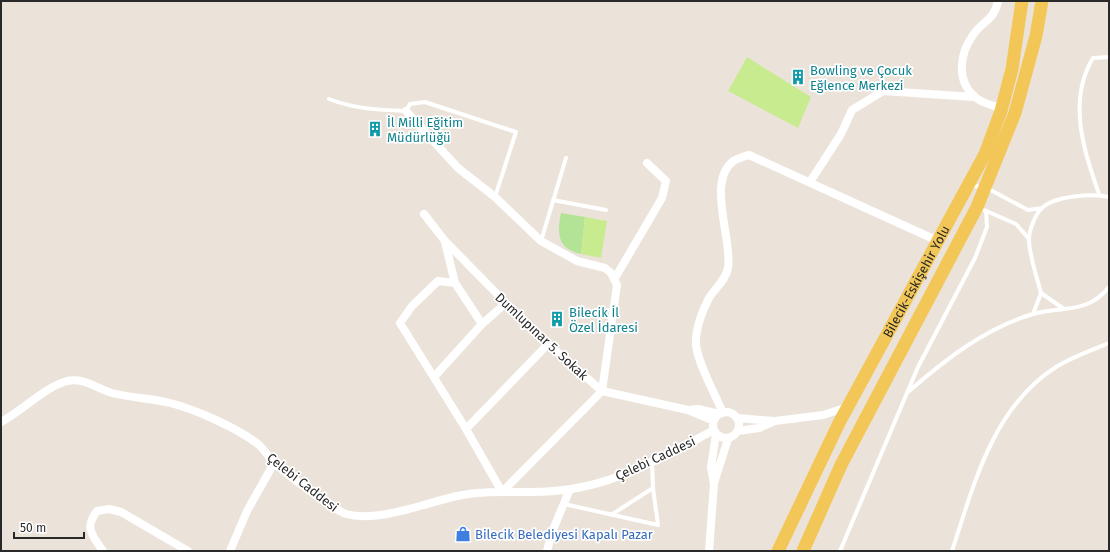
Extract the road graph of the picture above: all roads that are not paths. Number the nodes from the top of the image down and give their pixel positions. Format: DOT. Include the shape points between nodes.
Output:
graph roads {
  1 [pos="998,1"];
  2 [pos="1022,1"];
  3 [pos="1042,1"];
  4 [pos="1109,57"];
  5 [pos="974,97"];
  6 [pos="329,99"];
  7 [pos="1002,108"];
  8 [pos="406,111"];
  9 [pos="566,158"];
  10 [pos="647,163"];
  11 [pos="810,182"];
  12 [pos="985,187"];
  13 [pos="968,190"];
  14 [pos="1099,194"];
  15 [pos="496,197"];
  16 [pos="1109,197"];
  17 [pos="554,200"];
  18 [pos="979,206"];
  19 [pos="1042,208"];
  20 [pos="606,210"];
  21 [pos="424,214"];
  22 [pos="1029,239"];
  23 [pos="541,240"];
  24 [pos="445,241"];
  25 [pos="938,241"];
  26 [pos="615,278"];
  27 [pos="455,283"];
  28 [pos="1109,287"];
  29 [pos="1041,293"];
  30 [pos="506,303"];
  31 [pos="1064,309"];
  32 [pos="1033,314"];
  33 [pos="482,324"];
  34 [pos="1109,343"];
  35 [pos="548,344"];
  36 [pos="434,377"];
  37 [pos="602,391"];
  38 [pos="907,392"];
  39 [pos="848,407"];
  40 [pos="688,410"];
  41 [pos="721,413"];
  42 [pos="737,418"];
  43 [pos="775,421"];
  44 [pos="1,422"];
  45 [pos="714,428"];
  46 [pos="466,430"];
  47 [pos="738,431"];
  48 [pos="728,438"];
  49 [pos="652,462"];
  50 [pos="274,463"];
  51 [pos="714,484"];
  52 [pos="653,488"];
  53 [pos="570,489"];
  54 [pos="502,492"];
  55 [pos="564,504"];
  56 [pos="611,515"];
  57 [pos="103,551"];
  58 [pos="188,551"];
  59 [pos="230,551"];
  60 [pos="547,551"];
  61 [pos="708,551"];
  62 [pos="778,551"];
  63 [pos="803,551"];
  64 [pos="840,551"];
  65 [pos="952,551"];
  1 -- 5 [label="street" via="996,12 973,34 964,52 961,76"];
  2 -- 7 [label="main road, Bilecik-Eskişehir Yolu" via="1012,69"];
  3 -- 12 [label="main road, Bilecik-Eskişehir Yolu" via="1036,36 1015,113"];
  4 -- 14 [label="lane" via="1093,58 1087,68 1079,110 1082,135"];
  5 -- 7 [label="street"];
  5 -- 11 [label="street" via="883,91 852,110 841,134"];
  6 -- 8 [label="lane" via="366,109"];
  7 -- 13 [label="main road, Bilecik-Eskişehir Yolu"];
  8 -- 15 [label="street" via="458,168"];
  8 -- 15 [label="lane" via="410,104 425,102 516,132"];
  9 -- 17 [label="lane"];
  10 -- 26 [label="street" via="666,181 662,198"];
  11 -- 25 [label="street"];
  11 -- 41 [label="street" via="750,155 735,160 726,171 720,190 728,268 724,279 709,298 700,319 696,344"];
  12 -- 13 [label="lane"];
  12 -- 18 [label="main road, Bilecik-Eskişehir Yolu"];
  12 -- 19 [label="lane" via="1028,210"];
  13 -- 25 [label="main road, Bilecik-Eskişehir Yolu"];
  14 -- 16 [label="lane"];
  14 -- 19 [label="lane" via="1066,197"];
  15 -- 23 [label="street"];
  17 -- 20 [label="lane"];
  17 -- 23 [label="lane"];
  18 -- 22 [label="lane" via="1016,224"];
  18 -- 38 [label="lane" via="987,226 975,258"];
  18 -- 63 [label="main road, Bilecik-Eskişehir Yolu" via="841,465"];
  19 -- 22 [label="lane" via="1033,223"];
  21 -- 24 [label="street, Dumlupınar 5. Sokak"];
  22 -- 29 [label="lane"];
  23 -- 26 [label="street" via="577,261 604,268"];
  24 -- 27 [label="street"];
  24 -- 30 [label="street, Dumlupınar 5. Sokak"];
  25 -- 39 [label="main road, Bilecik-Eskişehir Yolu"];
  26 -- 37 [label="street" via="617,285"];
  27 -- 33 [label="street"];
  27 -- 36 [label="street" via="438,281 412,306 400,323"];
  28 -- 31 [label="lane" via="1085,306"];
  29 -- 31 [label="lane"];
  29 -- 32 [label="lane"];
  30 -- 33 [label="street"];
  30 -- 35 [label="street, Dumlupınar 5. Sokak"];
  31 -- 32 [label="lane"];
  32 -- 38 [label="lane" via="964,347"];
  33 -- 36 [label="street"];
  34 -- 65 [label="lane" via="1057,366 1027,389 999,427 982,462"];
  35 -- 37 [label="street, Dumlupınar 5. Sokak"];
  35 -- 46 [label="street"];
  36 -- 46 [label="street"];
  37 -- 40 [label="street, Dumlupınar 5. Sokak"];
  37 -- 54 [label="street"];
  38 -- 64 [label="lane"];
  39 -- 43 [label="street" via="823,415"];
  39 -- 62 [label="main road, Bilecik-Eskişehir Yolu"];
  40 -- 41 [label="street, Dumlupınar 5. Sokak"];
  40 -- 45 [label="street, Dumlupınar 5. Sokak"];
  41 -- 42 [label="street" via="731,413"];
  41 -- 45 [label="street"];
  42 -- 43 [label="street"];
  42 -- 47 [label="street" via="740,427"];
  43 -- 47 [label="street" via="759,428"];
  44 -- 50 [label="street, Çelebi Caddesi" via="59,384 81,381 110,392 184,407 246,436 260,446"];
  45 -- 48 [label="street" via="724,438"];
  45 -- 49 [label="street, Çelebi Caddesi"];
  45 -- 51 [label="street" via="711,468"];
  46 -- 54 [label="street"];
  47 -- 48 [label="street"];
  48 -- 51 [label="street"];
  49 -- 52 [label="lane"];
  49 -- 53 [label="street, Çelebi Caddesi" via="608,480"];
  50 -- 54 [label="street, Çelebi Caddesi" via="344,514 367,518 459,495"];
  50 -- 59 [label="street" via="247,511"];
  51 -- 61 [label="street"];
  52 -- 56 [label="lane"];
  52 -- 56 [label="lane" via="658,525"];
  53 -- 54 [label="street, Çelebi Caddesi"];
  53 -- 55 [label="street"];
  55 -- 56 [label="lane"];
  55 -- 60 [label="street"];
  57 -- 58 [label="street" via="90,532 90,520 97,511 109,508 121,512"];
}
